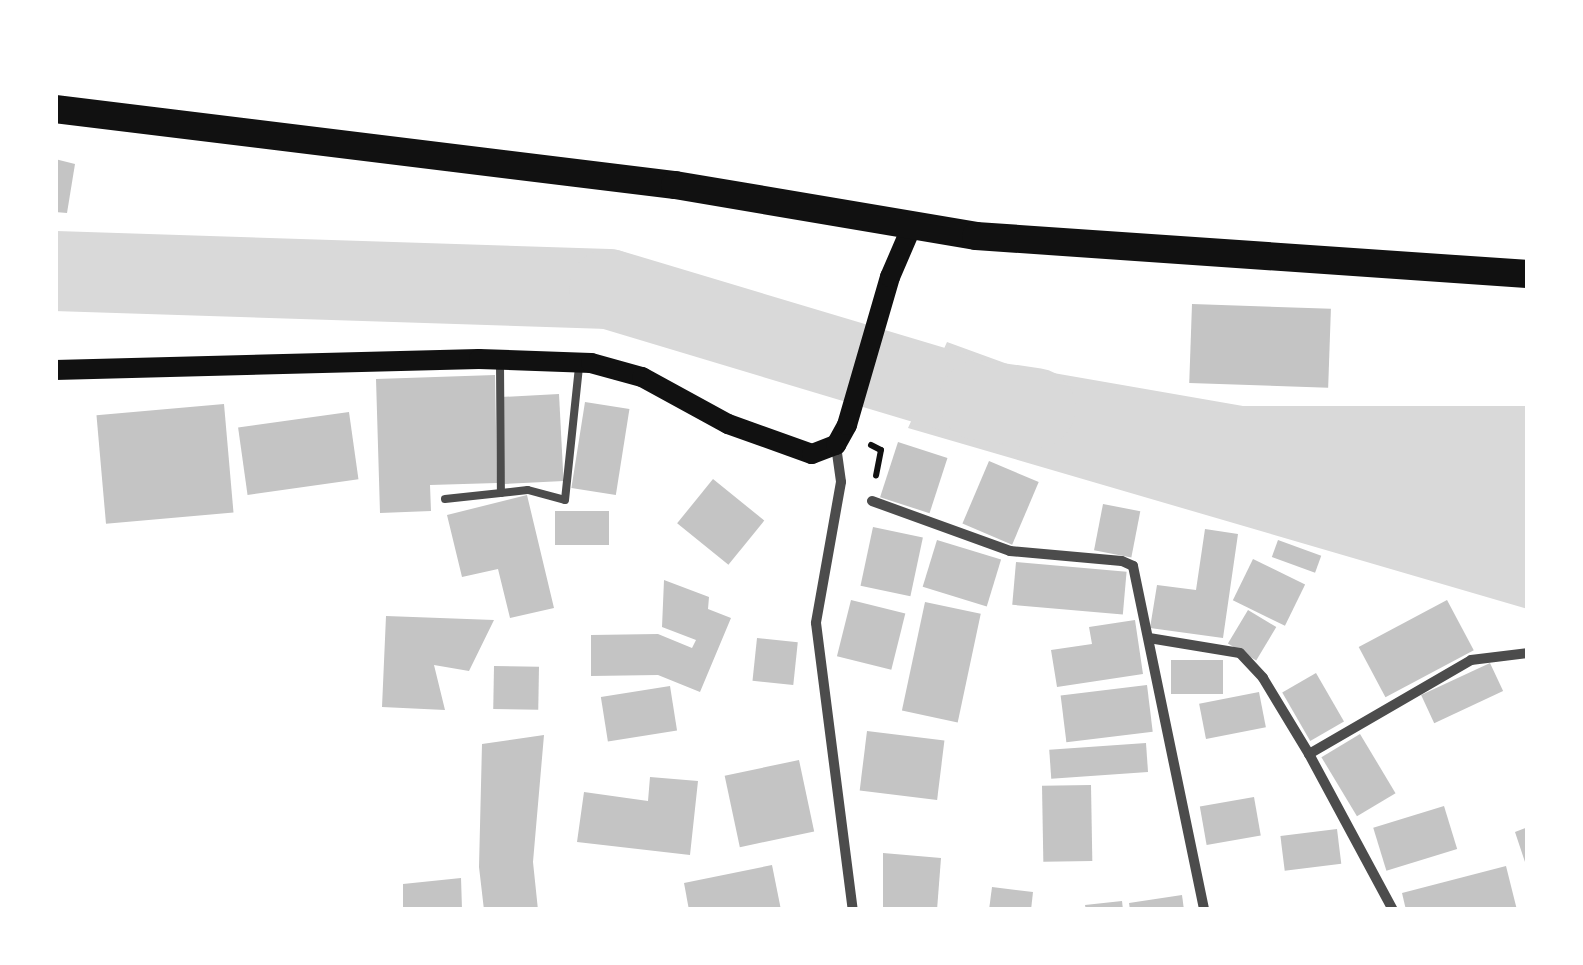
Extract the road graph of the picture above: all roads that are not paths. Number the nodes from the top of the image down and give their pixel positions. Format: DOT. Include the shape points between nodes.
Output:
graph roads {
  1 [pos="55,109"];
  2 [pos="912,226"];
  3 [pos="1528,274"];
  4 [pos="500,360"];
  5 [pos="580,362"];
  6 [pos="55,370"];
  7 [pos="836,445"];
  8 [pos="501,493"];
  9 [pos="445,499"];
  10 [pos="872,500"];
  11 [pos="1149,638"];
  12 [pos="1528,653"];
  13 [pos="1309,754"];
  14 [pos="853,910"];
  15 [pos="1204,910"];
  16 [pos="1394,910"];
  1 -- 2 [label="highway" via="675,186"];
  2 -- 3 [label="highway"];
  2 -- 7 [label="main road"];
  4 -- 5 [label="main road"];
  4 -- 6 [label="main road"];
  4 -- 8 [label="lane"];
  5 -- 7 [label="main road" via="642,377 728,424 812,454"];
  5 -- 8 [label="lane" via="565,500 528,490"];
  7 -- 14 [label="street" via="841,482 816,623"];
  8 -- 9 [label="lane"];
  10 -- 11 [label="street" via="1010,552 1134,566"];
  11 -- 13 [label="street" via="1240,654 1263,678"];
  11 -- 15 [label="street"];
  12 -- 13 [label="street" via="1471,660"];
  13 -- 16 [label="street"];
}
